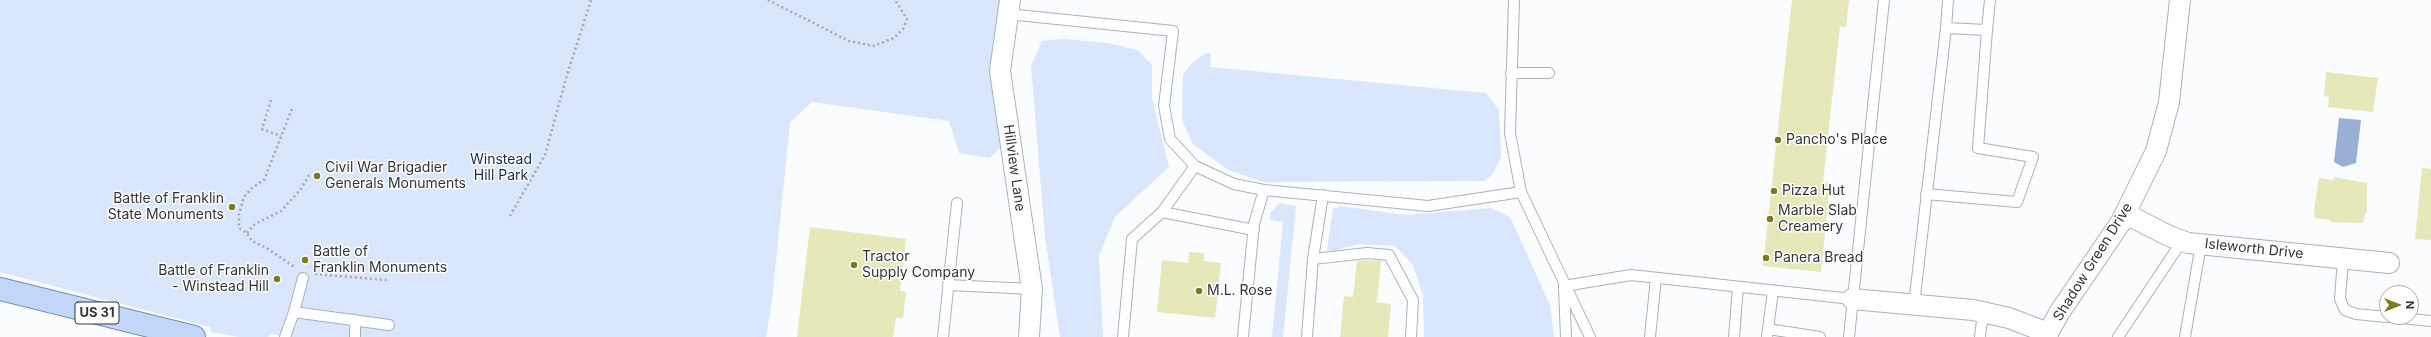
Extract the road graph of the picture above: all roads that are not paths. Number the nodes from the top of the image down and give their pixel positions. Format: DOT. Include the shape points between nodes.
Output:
graph roads {
  1 [pos="1514,0"];
  2 [pos="1884,0"];
  3 [pos="1948,0"];
  4 [pos="1990,0"];
  5 [pos="2180,0"];
  6 [pos="1009,7"];
  7 [pos="1946,28"];
  8 [pos="1987,30"];
  9 [pos="1511,73"];
  10 [pos="1549,73"];
  11 [pos="1195,166"];
  12 [pos="1264,190"];
  13 [pos="1521,192"];
  14 [pos="1926,194"];
  15 [pos="1323,195"];
  16 [pos="957,203"];
  17 [pos="1162,212"];
  18 [pos="2126,214"];
  19 [pos="1254,230"];
  20 [pos="2191,242"];
  21 [pos="2343,258"];
  22 [pos="1313,259"];
  23 [pos="2389,263"];
  24 [pos="303,278"];
  25 [pos="1656,278"];
  26 [pos="948,285"];
  27 [pos="1564,286"];
  28 [pos="1738,288"];
  29 [pos="0,289"];
  30 [pos="1032,290"];
  31 [pos="1773,291"];
  32 [pos="1852,299"];
  33 [pos="1914,305"];
  34 [pos="294,312"];
  35 [pos="1983,312"];
  36 [pos="2379,316"];
  37 [pos="355,320"];
  38 [pos="2419,320"];
  39 [pos="2431,321"];
  40 [pos="389,325"];
  41 [pos="1768,333"];
  42 [pos="2047,335"];
  43 [pos="2121,335"];
  44 [pos="2184,336"];
  45 [pos="194,337"];
  46 [pos="285,337"];
  47 [pos="355,337"];
  48 [pos="943,337"];
  49 [pos="1029,337"];
  50 [pos="1123,337"];
  51 [pos="1243,337"];
  52 [pos="1307,337"];
  53 [pos="1411,337"];
  54 [pos="1566,337"];
  55 [pos="1590,337"];
  56 [pos="1650,337"];
  57 [pos="1734,337"];
  58 [pos="1820,337"];
  59 [pos="1849,337"];
  60 [pos="1980,337"];
  1 -- 9 [label="lane"];
  2 -- 32 [label="lane"];
  3 -- 7 [label="lane"];
  4 -- 8 [label="lane"];
  5 -- 18 [label="street, Shadow Green Drive" via="2169,102 2156,151"];
  6 -- 11 [label="lane" via="1173,31 1164,106 1170,139"];
  6 -- 30 [label="street, Hillview Lane" via="1000,74"];
  7 -- 8 [label="lane"];
  7 -- 14 [label="lane"];
  8 -- 14 [label="lane" via="1978,148 2033,156 2017,202"];
  9 -- 10 [label="lane"];
  9 -- 13 [label="lane" via="1510,134"];
  11 -- 12 [label="lane" via="1234,184"];
  11 -- 17 [label="lane"];
  12 -- 15 [label="lane"];
  12 -- 19 [label="lane"];
  13 -- 15 [label="lane" via="1428,206"];
  13 -- 27 [label="lane"];
  14 -- 33 [label="lane"];
  15 -- 22 [label="lane"];
  16 -- 26 [label="lane"];
  17 -- 19 [label="lane"];
  17 -- 50 [label="lane" via="1132,239"];
  18 -- 20 [label="street, Isleworth Drive"];
  18 -- 42 [label="street, Shadow Green Drive"];
  19 -- 51 [label="lane"];
  20 -- 21 [label="street, Isleworth Drive"];
  20 -- 43 [label="lane"];
  20 -- 44 [label="lane"];
  21 -- 23 [label="street, Isleworth Drive"];
  21 -- 36 [label="lane" via="2340,299 2345,310"];
  22 -- 52 [label="lane"];
  22 -- 53 [label="lane" via="1367,253 1389,255 1413,300"];
  24 -- 34 [label="lane"];
  25 -- 27 [label="lane" via="1631,275"];
  25 -- 28 [label="lane"];
  25 -- 56 [label="lane"];
  26 -- 30 [label="lane"];
  26 -- 48 [label="lane"];
  27 -- 54 [label="lane"];
  27 -- 55 [label="lane"];
  28 -- 31 [label="lane"];
  28 -- 57 [label="lane"];
  29 -- 45 [label="main road, US 31"];
  30 -- 49 [label="street, Hillview Lane"];
  31 -- 32 [label="lane"];
  31 -- 41 [label="lane"];
  32 -- 33 [label="street"];
  32 -- 59 [label="lane"];
  33 -- 35 [label="street"];
  34 -- 37 [label="lane"];
  34 -- 46 [label="lane"];
  35 -- 42 [label="street" via="2009,318"];
  35 -- 60 [label="lane"];
  37 -- 40 [label="lane"];
  37 -- 47 [label="lane"];
  38 -- 39 [label="lane"];
  41 -- 58 [label="lane"];
}
